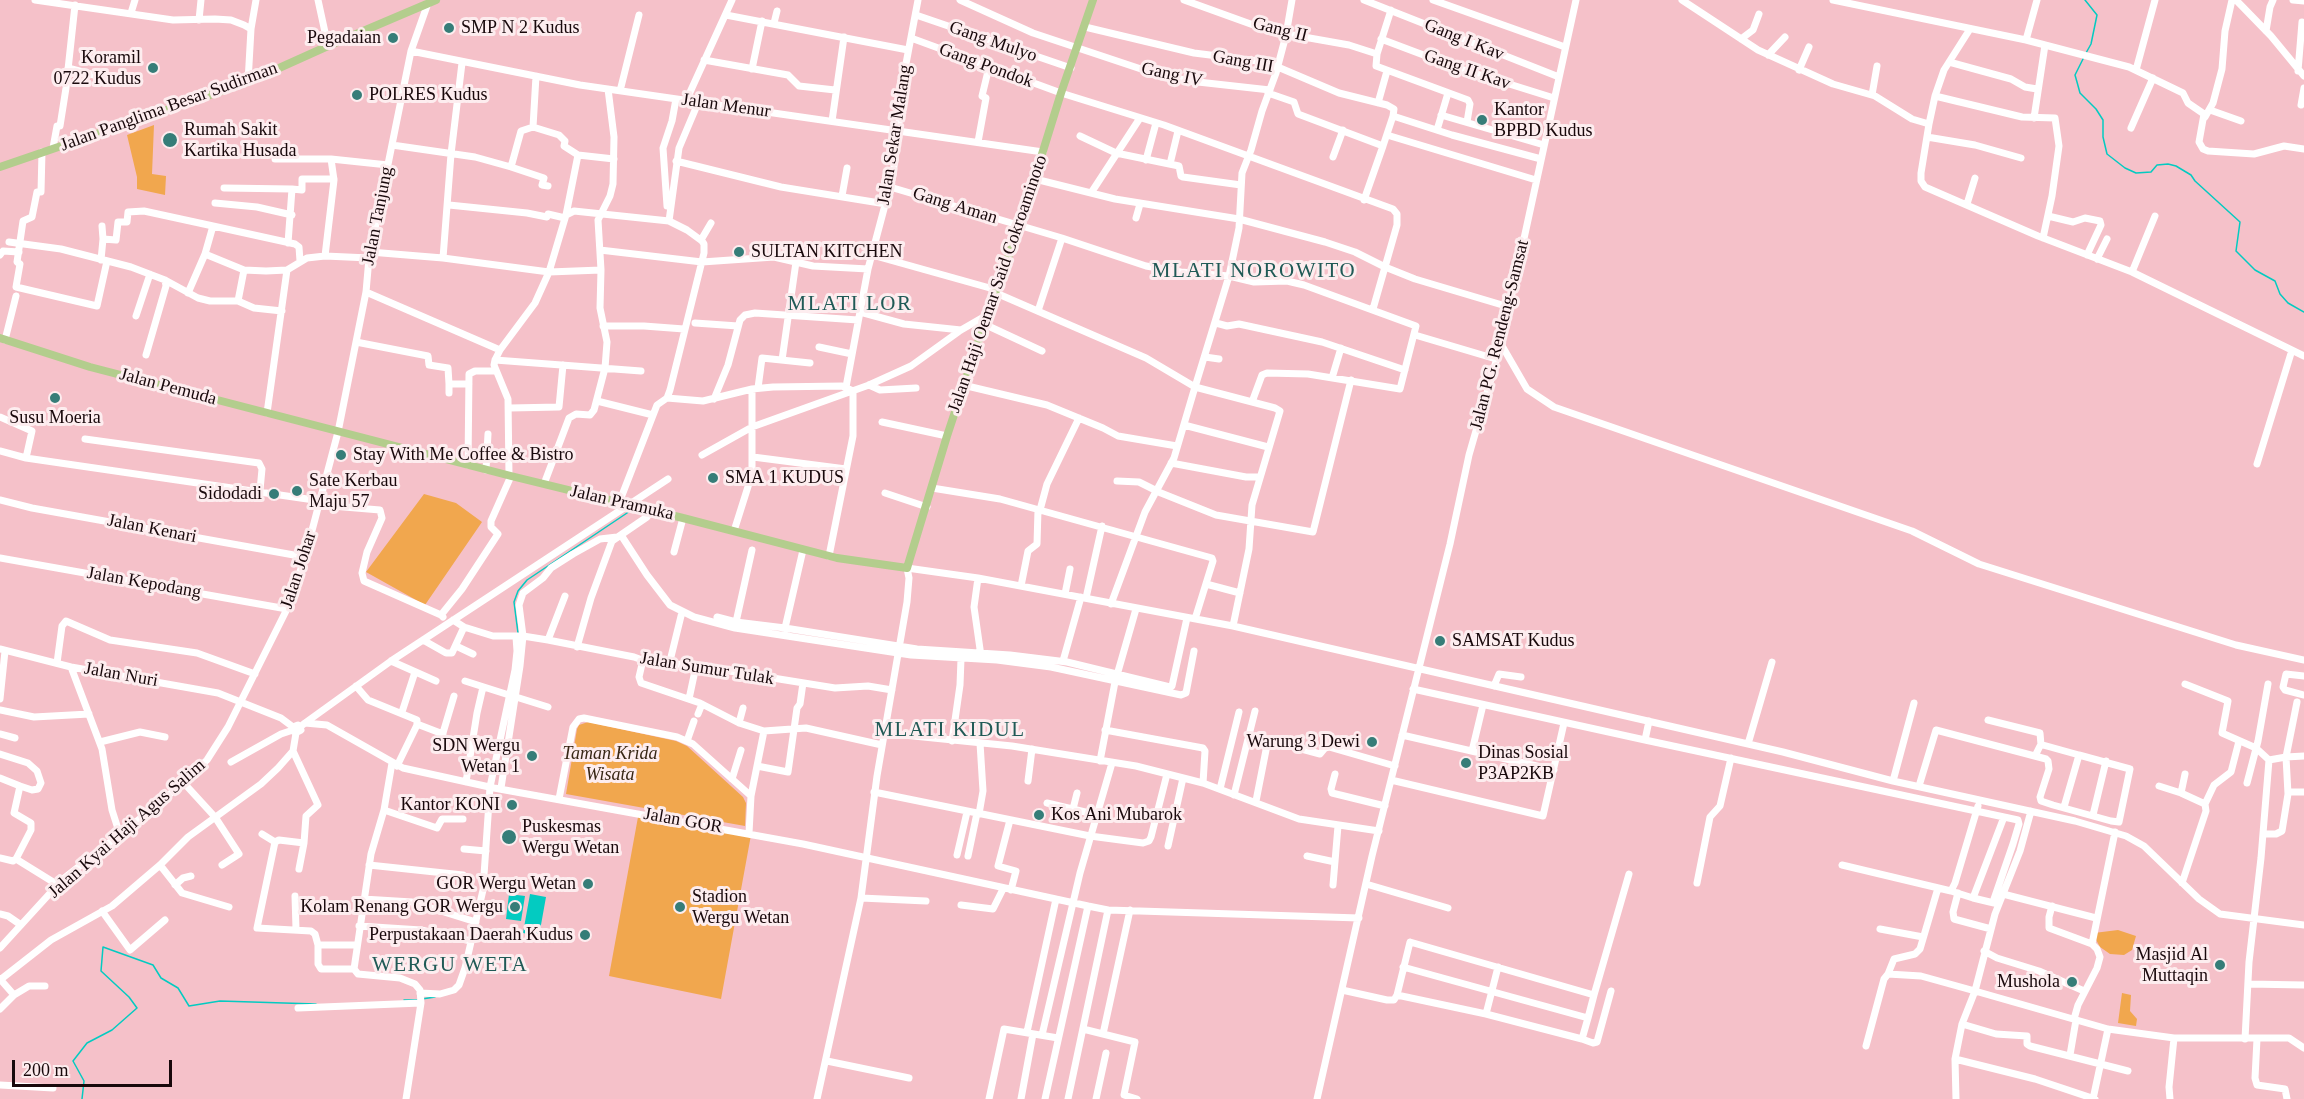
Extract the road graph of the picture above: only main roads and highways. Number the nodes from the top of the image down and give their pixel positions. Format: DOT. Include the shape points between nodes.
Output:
graph roads {
  1 [pos="1092,0"];
  2 [pos="431,1"];
  3 [pos="0,167"];
  4 [pos="3,339"];
  5 [pos="338,432"];
  6 [pos="908,565"];
  1 -- 6 [label="main road, Jalan Haji Oemar Said Cokroaminoto" via="1020,225 963,385"];
  2 -- 3 [label="main road, Jalan Panglima Besar Sudirman" via="248,82"];
  4 -- 5 [label="main road, Jalan Pemuda" via="90,367"];
  5 -- 6 [label="main road, Jalan Pramuka" via="862,564"];
}
